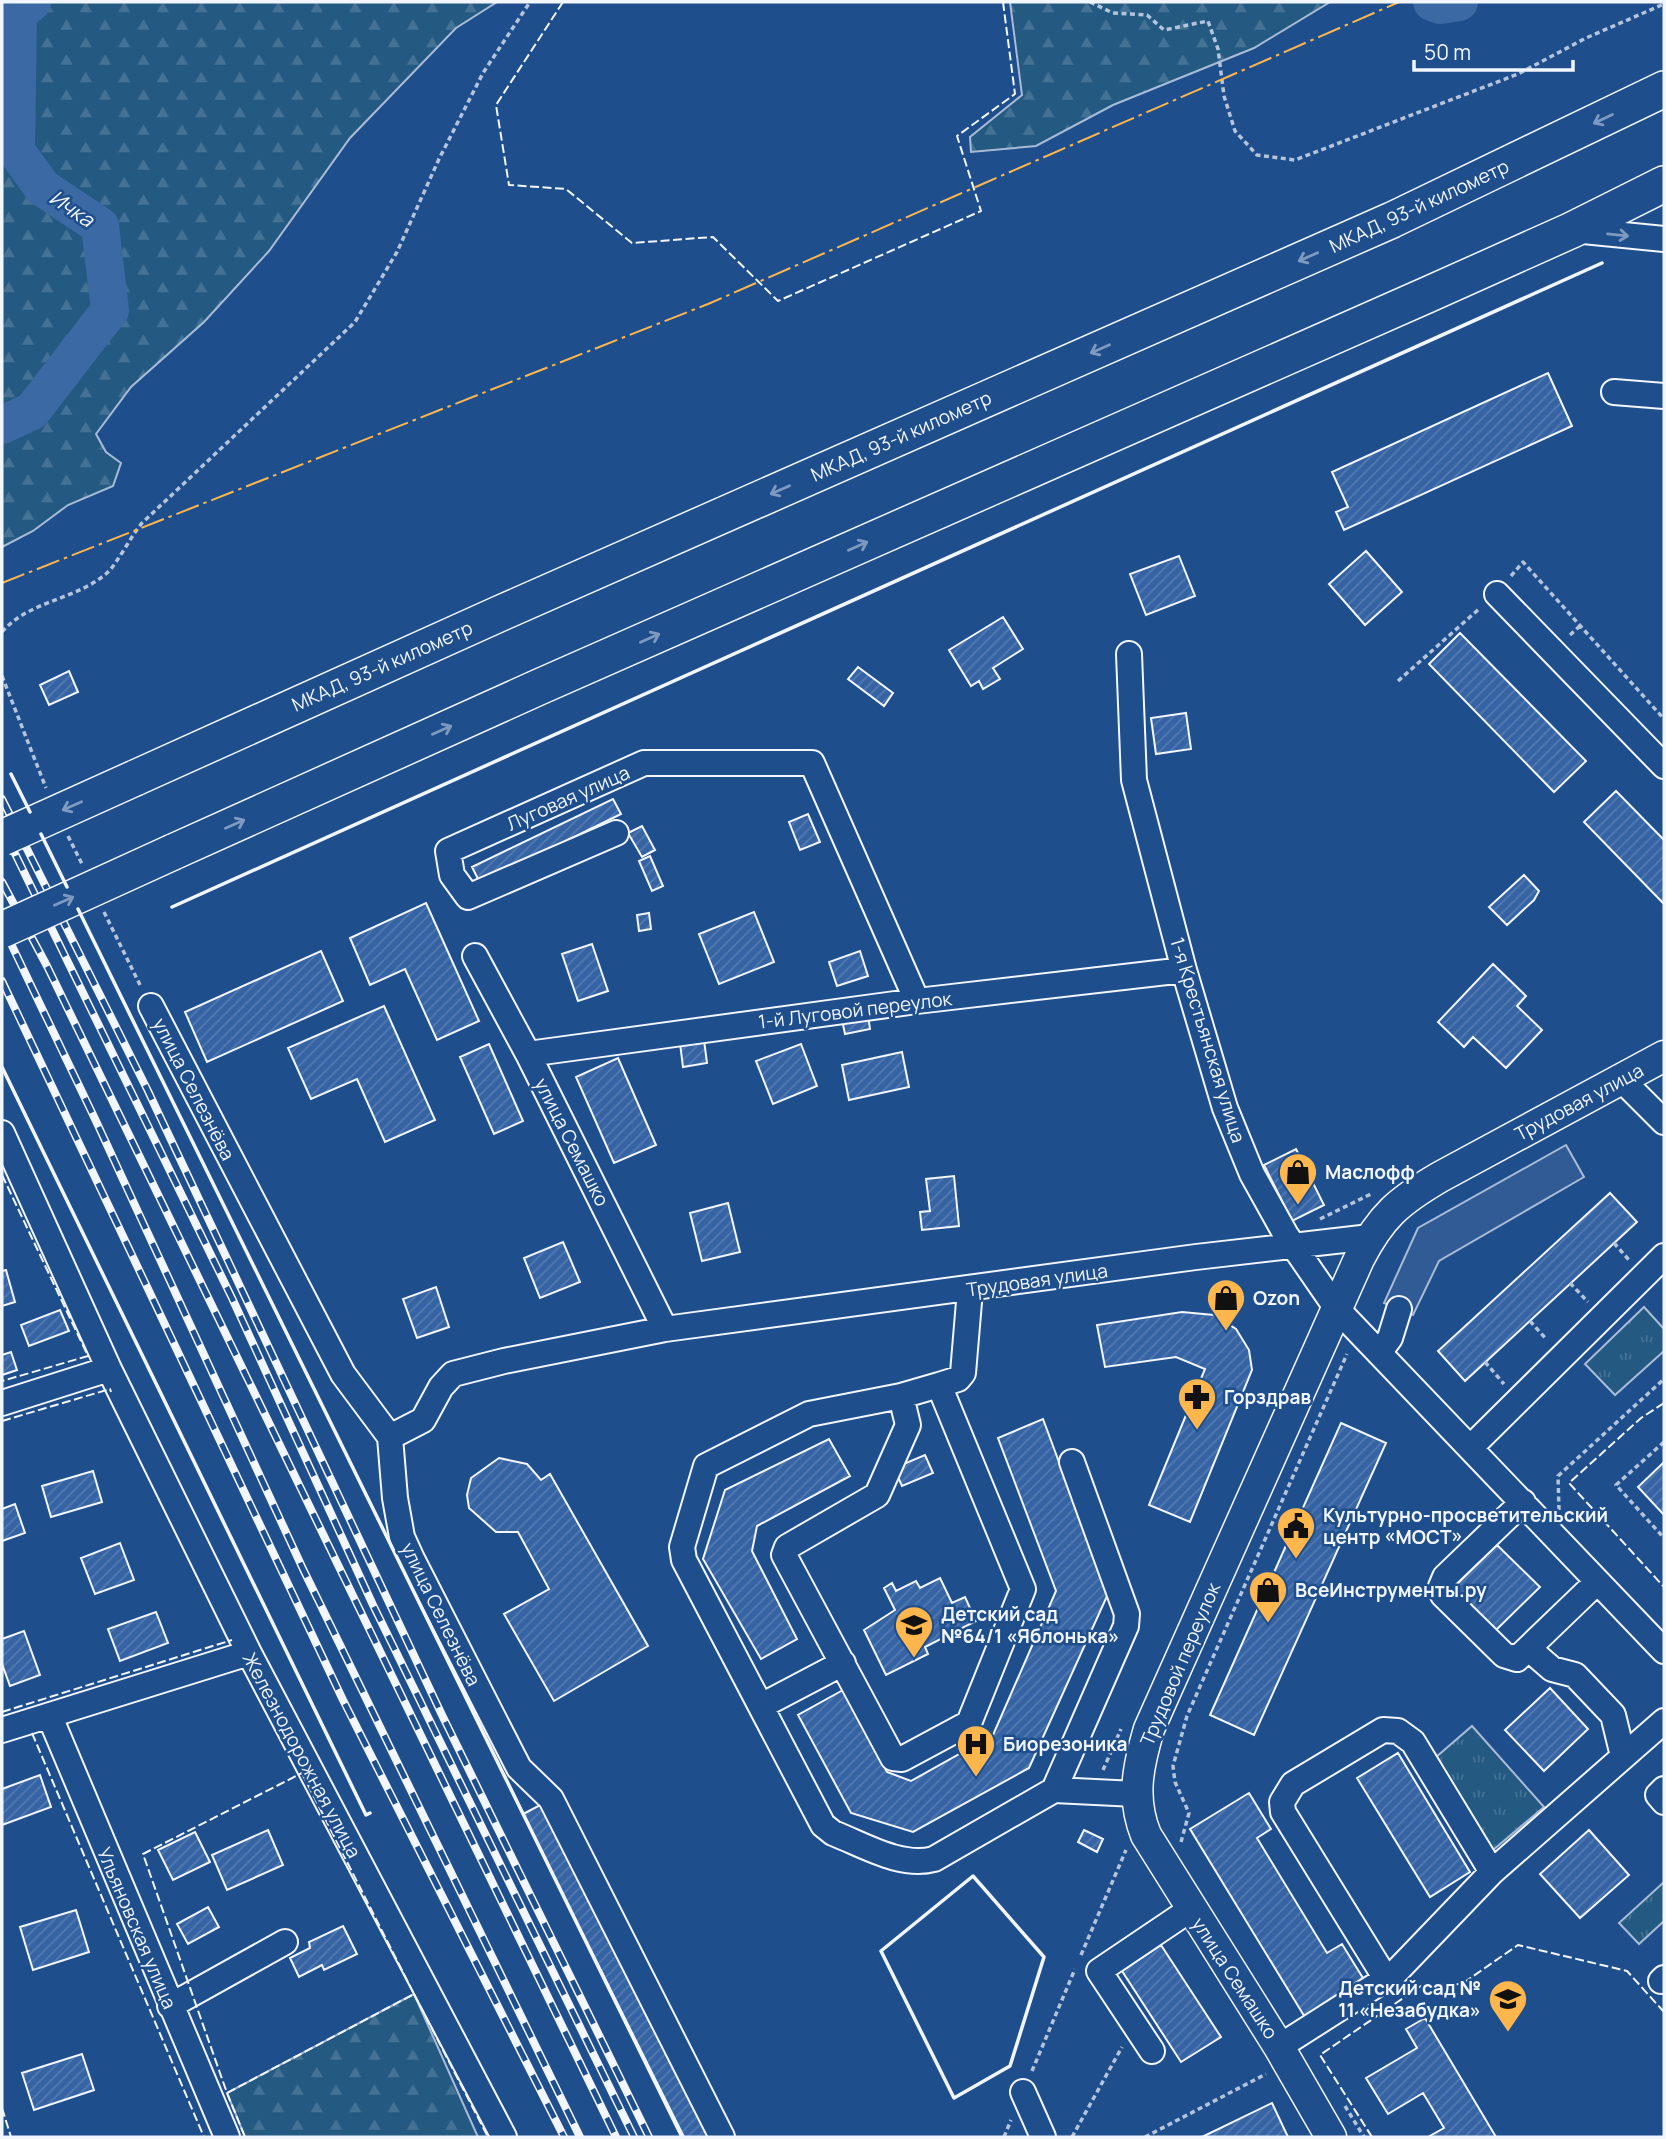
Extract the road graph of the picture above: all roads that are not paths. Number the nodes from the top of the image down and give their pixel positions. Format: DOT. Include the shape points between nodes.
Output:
graph roads {
  1 [pos="1664,89"];
  2 [pos="1664,184"];
  3 [pos="1572,230"];
  4 [pos="1664,239"];
  5 [pos="1614,392"];
  6 [pos="1664,396"];
  7 [pos="1497,594"];
  8 [pos="1129,654"];
  9 [pos="1664,766"];
  10 [pos="615,833"];
  11 [pos="2,838"];
  12 [pos="2,930"];
  13 [pos="475,956"];
  14 [pos="1184,970"];
  15 [pos="917,1001"];
  16 [pos="151,1006"];
  17 [pos="528,1054"];
  18 [pos="1664,1056"];
  19 [pos="1621,1079"];
  20 [pos="1664,1122"];
  21 [pos="2,1133"];
  22 [pos="1370,1237"];
  23 [pos="1294,1248"];
  24 [pos="1661,1266"];
  25 [pos="970,1290"];
  26 [pos="1337,1309"];
  27 [pos="1399,1310"];
  28 [pos="665,1329"];
  29 [pos="1379,1353"];
  30 [pos="109,1369"];
  31 [pos="939,1385"];
  32 [pos="901,1396"];
  33 [pos="2,1403"];
  34 [pos="390,1437"];
  35 [pos="1471,1447"];
  36 [pos="1072,1462"];
  37 [pos="1523,1502"];
  38 [pos="1597,1581"];
  39 [pos="1530,1649"];
  40 [pos="1664,1651"];
  41 [pos="248,1653"];
  42 [pos="843,1663"];
  43 [pos="761,1706"];
  44 [pos="50,1717"];
  45 [pos="1664,1721"];
  46 [pos="2,1730"];
  47 [pos="1623,1756"];
  48 [pos="1664,1789"];
  49 [pos="1054,1790"];
  50 [pos="1664,1802"];
  51 [pos="1137,1807"];
  52 [pos="1492,1872"];
  53 [pos="1191,1909"];
  54 [pos="285,1942"];
  55 [pos="1387,1979"];
  56 [pos="170,2006"];
  57 [pos="1152,2051"];
  58 [pos="1273,2060"];
  59 [pos="1023,2092"];
  60 [pos="227,2137"];
  61 [pos="503,2137"];
  62 [pos="722,2137"];
  63 [pos="1043,2137"];
  64 [pos="1331,2137"];
  1 -- 11 [label="highway, МКАД, 93-й километр, one-way, bridge" via="1392,220"];
  2 -- 3 [label="highway"];
  3 -- 4 [label="street, one-way"];
  12 -- 3 [label="highway, one-way, bridge"];
  5 -- 6 [label="street"];
  7 -- 9 [label="street"];
  8 -- 14 [label="street, 1-я Крестьянская улица" via="1133,779"];
  10 -- 15 [label="street, Луговая улица" via="468,897 452,875 448,850 645,764 812,763"];
  13 -- 17 [label="street, улица Семашко"];
  14 -- 15 [label="street, 1-й Луговой переулок"];
  14 -- 23 [label="street, 1-я Крестьянская улица" via="1225,1108 1252,1174"];
  15 -- 17 [label="street, 1-й Луговой переулок"];
  16 -- 34 [label="street, улица Селезнёва" via="342,1374"];
  17 -- 28 [label="street, улица Семашко"];
  18 -- 19 [label="main road, Трудовая улица"];
  19 -- 20 [label="street"];
  19 -- 22 [label="main road, Трудовая улица" via="1407,1196 1385,1215"];
  21 -- 30 [label="street, Железнодорожная улица"];
  22 -- 23 [label="street, Трудовая улица"];
  22 -- 26 [label="main road, Трудовой переулок"];
  23 -- 25 [label="street, Трудовая улица" via="1196,1257"];
  23 -- 26 [label="street, 1-я Крестьянская улица"];
  24 -- 35 [label="street"];
  25 -- 28 [label="street, Трудовая улица"];
  25 -- 31 [label="street" via="963,1373"];
  26 -- 29 [label="street, 1-я Крестьянская улица"];
  26 -- 51 [label="main road, Трудовой переулок" via="1149,1729 1138,1765"];
  27 -- 29 [label="street" via="1390,1338"];
  28 -- 34 [label="street, Трудовая улица" via="453,1374 423,1420"];
  29 -- 35 [label="street, 1-я Крестьянская улица"];
  30 -- 33 [label="street"];
  30 -- 41 [label="street, Железнодорожная улица"];
  31 -- 32 [label="street"];
  31 -- 42 [label="street" via="1021,1584 1021,1598 970,1721 902,1759 891,1756"];
  32 -- 42 [label="street" via="908,1425 877,1495 784,1550"];
  32 -- 43 [label="street" via="809,1414 712,1462 702,1472 682,1554"];
  34 -- 62 [label="street, улица Селезнёва" via="402,1537 412,1559 519,1768 551,1799"];
  35 -- 37 [label="street, 1-я Крестьянская улица"];
  36 -- 49 [label="street" via="1127,1614 1126,1626"];
  37 -- 38 [label="street, 1-я Крестьянская улица"];
  37 -- 39 [label="street" via="1445,1577 1440,1589 1504,1655 1517,1658"];
  38 -- 39 [label="street"];
  38 -- 40 [label="street, 1-я Крестьянская улица"];
  39 -- 47 [label="street" via="1552,1669 1575,1675 1613,1715"];
  41 -- 44 [label="street"];
  41 -- 61 [label="street, Железнодорожная улица"];
  42 -- 43 [label="street"];
  43 -- 49 [label="street" via="822,1825 907,1861 934,1859"];
  44 -- 46 [label="street"];
  44 -- 56 [label="street, Ульяновская улица"];
  45 -- 47 [label="street"];
  47 -- 52 [label="street"];
  48 -- 50 [label="street" via="1658,1795"];
  49 -- 51 [label="street"];
  51 -- 53 [label="main road, улица Семашко"];
  52 -- 55 [label="street"];
  52 -- 55 [label="street" via="1413,1742 1398,1731 1383,1730 1293,1784 1282,1802 1283,1812"];
  53 -- 57 [label="street" via="1099,1971"];
  53 -- 58 [label="main road, улица Семашко"];
  54 -- 56 [label="street"];
  55 -- 58 [label="street"];
  56 -- 60 [label="street, Ульяновская улица"];
  58 -- 64 [label="main road, улица Семашко"];
  59 -- 63 [label="street"];
}
